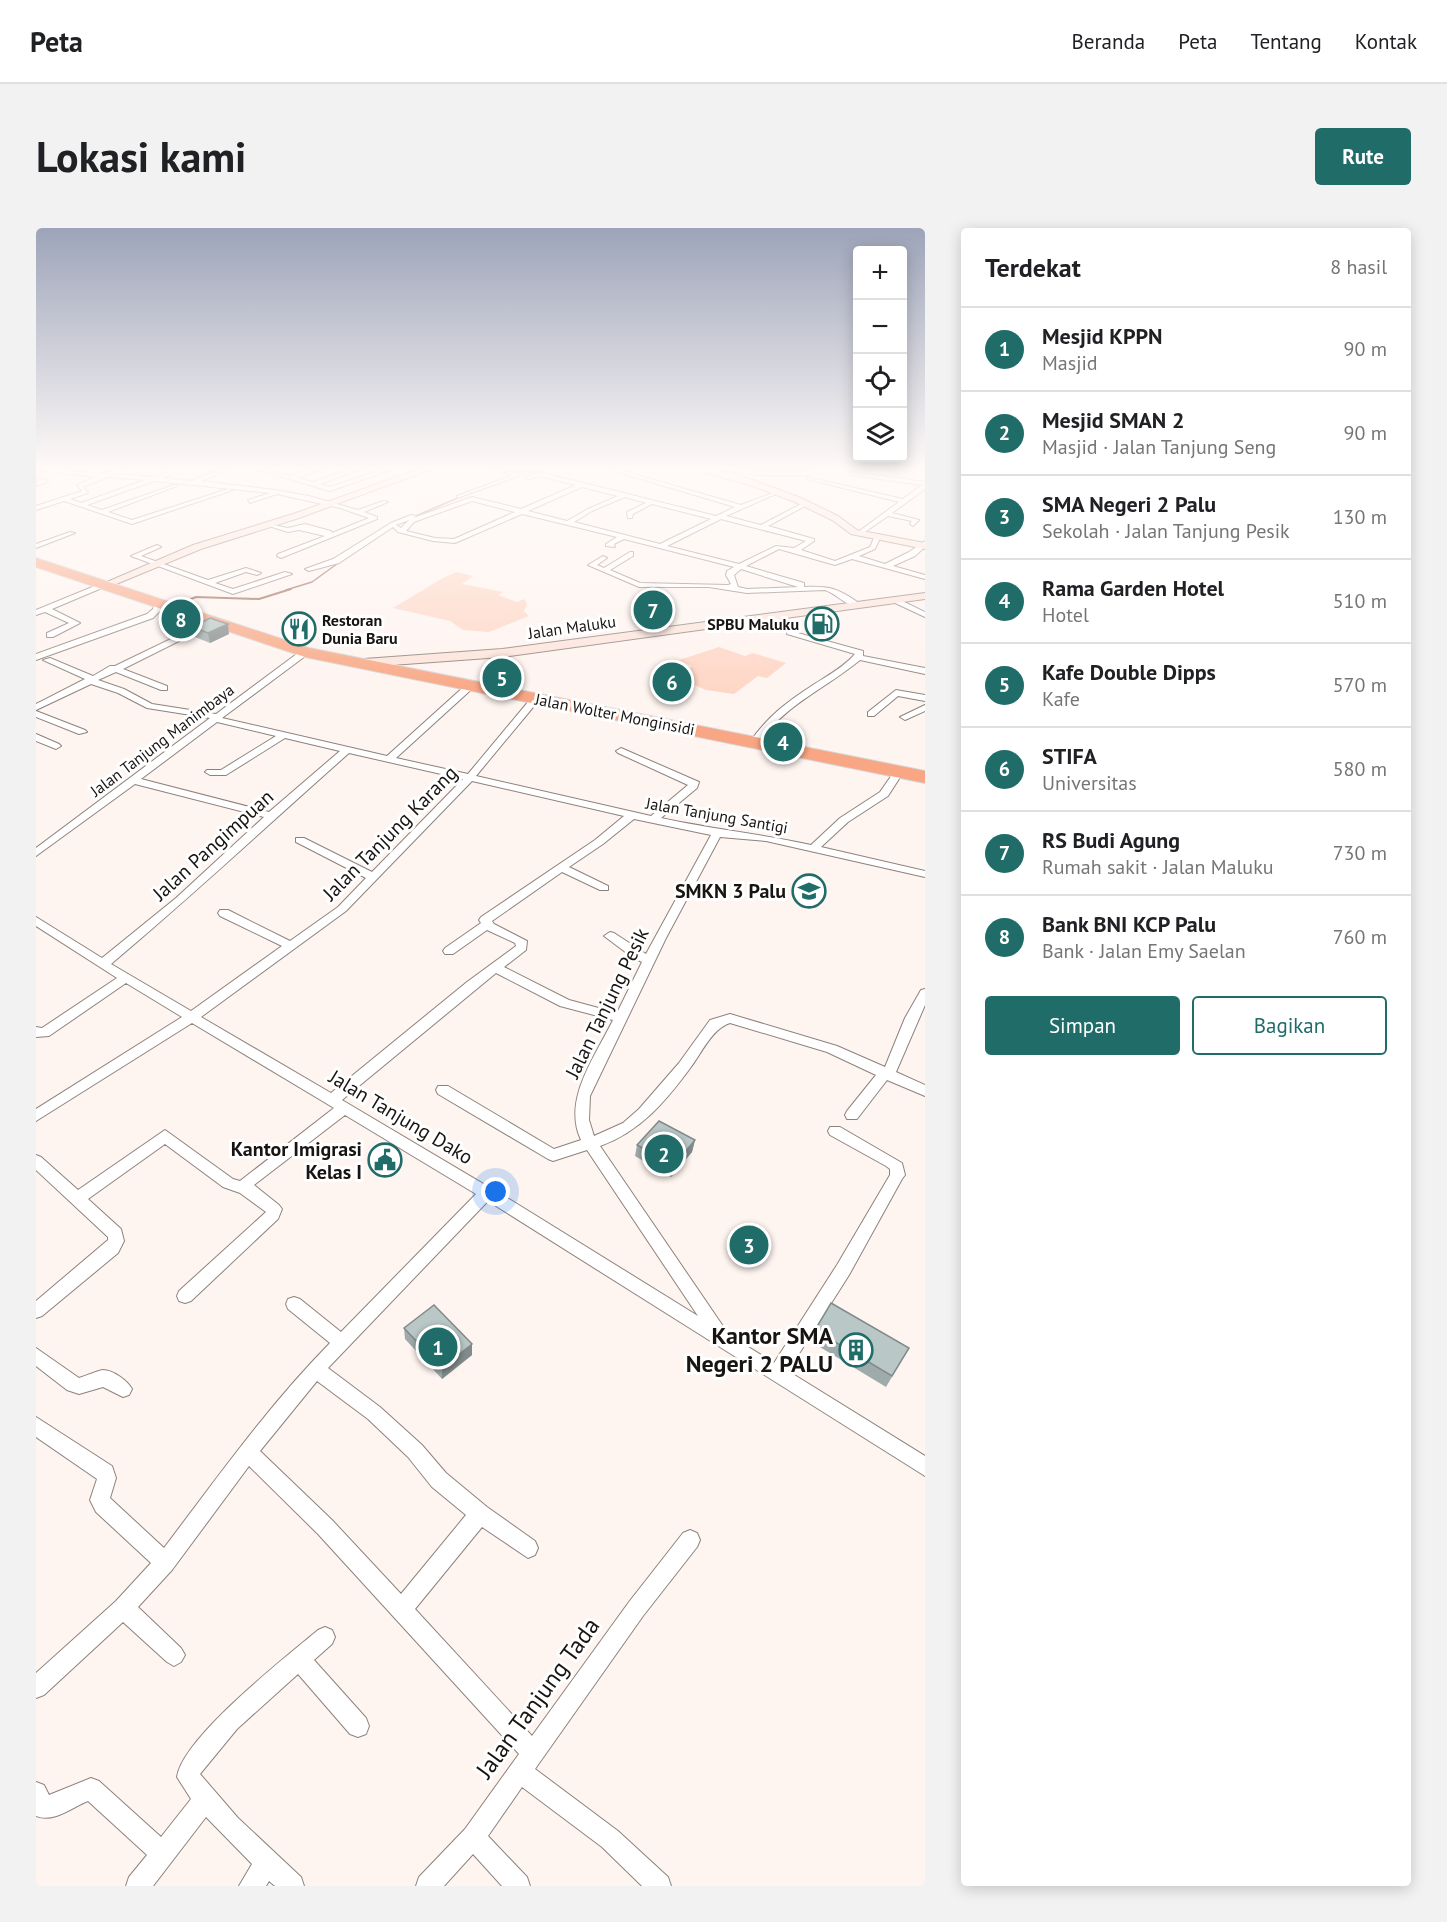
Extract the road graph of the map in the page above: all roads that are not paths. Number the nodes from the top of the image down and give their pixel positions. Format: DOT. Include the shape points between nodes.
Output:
graph roads {
  1 [pos="206,544"];
  2 [pos="311,544"];
  3 [pos="362,544"];
  4 [pos="609,544"];
  5 [pos="651,544"];
  6 [pos="665,544"];
  7 [pos="805,544"];
  8 [pos="874,544"];
  9 [pos="924,545"];
  10 [pos="613,546"];
  11 [pos="157,547"];
  12 [pos="659,547"];
  13 [pos="300,549"];
  14 [pos="795,550"];
  15 [pos="309,553"];
  16 [pos="630,554"];
  17 [pos="318,555"];
  18 [pos="910,555"];
  19 [pos="281,556"];
  20 [pos="851,556"];
  21 [pos="603,558"];
  22 [pos="925,559"];
  23 [pos="336,561"];
  24 [pos="36,562"];
  25 [pos="158,565"];
  26 [pos="740,566"];
  27 [pos="886,566"];
  28 [pos="309,569"];
  29 [pos="604,571"];
  30 [pos="257,573"];
  31 [pos="288,574"];
  32 [pos="925,577"];
  33 [pos="210,582"];
  34 [pos="105,585"];
  35 [pos="732,586"];
  36 [pos="810,588"];
  37 [pos="925,596"];
  38 [pos="896,600"];
  39 [pos="160,603"];
  40 [pos="856,605"];
  41 [pos="45,609"];
  42 [pos="36,613"];
  43 [pos="925,615"];
  44 [pos="213,622"];
  45 [pos="790,632"];
  46 [pos="50,635"];
  47 [pos="305,652"];
  48 [pos="36,657"];
  49 [pos="858,657"];
  50 [pos="47,660"];
  51 [pos="418,666"];
  52 [pos="113,668"];
  53 [pos="925,671"];
  54 [pos="91,679"];
  55 [pos="471,685"];
  56 [pos="164,688"];
  57 [pos="536,698"];
  58 [pos="925,698"];
  59 [pos="36,707"];
  60 [pos="925,708"];
  61 [pos="36,714"];
  62 [pos="871,714"];
  63 [pos="905,717"];
  64 [pos="216,718"];
  65 [pos="82,732"];
  66 [pos="283,735"];
  67 [pos="36,737"];
  68 [pos="755,742"];
  69 [pos="56,746"];
  70 [pos="346,751"];
  71 [pos="621,751"];
  72 [pos="388,760"];
  73 [pos="899,771"];
  74 [pos="210,772"];
  75 [pos="925,777"];
  76 [pos="469,779"];
  77 [pos="133,780"];
  78 [pos="632,815"];
  79 [pos="271,816"];
  80 [pos="653,820"];
  81 [pos="717,833"];
  82 [pos="300,840"];
  83 [pos="814,848"];
  84 [pos="36,853"];
  85 [pos="562,868"];
  86 [pos="925,874"];
  87 [pos="374,878"];
  88 [pos="604,888"];
  89 [pos="224,913"];
  90 [pos="36,921"];
  91 [pos="487,925"];
  92 [pos="610,936"];
  93 [pos="291,946"];
  94 [pos="449,951"];
  95 [pos="649,960"];
  96 [pos="103,964"];
  97 [pos="495,967"];
  98 [pos="127,977"];
  99 [pos="925,993"];
  100 [pos="193,1016"];
  101 [pos="621,1018"];
  102 [pos="36,1032"];
  103 [pos="887,1073"];
  104 [pos="443,1090"];
  105 [pos="925,1091"];
  106 [pos="339,1103"];
  107 [pos="852,1115"];
  108 [pos="36,1116"];
  109 [pos="835,1131"];
  110 [pos="590,1143"];
  111 [pos="36,1161"];
  112 [pos="245,1189"];
  113 [pos="486,1193"];
  114 [pos="78,1198"];
  115 [pos="185,1296"];
  116 [pos="294,1304"];
  117 [pos="36,1311"];
  118 [pos="724,1339"];
  119 [pos="341,1342"];
  120 [pos="36,1356"];
  121 [pos="316,1369"];
  122 [pos="777,1373"];
  123 [pos="123,1389"];
  124 [pos="36,1426"];
  125 [pos="248,1452"];
  126 [pos="925,1467"];
  127 [pos="480,1514"];
  128 [pos="690,1540"];
  129 [pos="528,1548"];
  130 [pos="165,1563"];
  131 [pos="123,1608"];
  132 [pos="401,1610"];
  133 [pos="325,1637"];
  134 [pos="174,1654"];
  135 [pos="299,1659"];
  136 [pos="36,1687"];
  137 [pos="358,1726"];
  138 [pos="526,1762"];
  139 [pos="36,1793"];
  140 [pos="205,1799"];
  141 [pos="473,1837"];
  142 [pos="163,1854"];
  143 [pos="268,1863"];
  144 [pos="138,1886"];
  145 [pos="251,1886"];
  146 [pos="292,1886"];
  147 [pos="428,1886"];
  148 [pos="518,1886"];
  149 [pos="659,1886"];
  1 -- 25 [label="street"];
  2 -- 13 [label="street"];
  3 -- 23 [label="street"];
  4 -- 10 [label="street"];
  5 -- 12 [label="street"];
  6 -- 12 [label="street"];
  7 -- 14 [label="street"];
  8 -- 20 [label="street"];
  9 -- 18 [label="street"];
  11 -- 25 [label="street" via="135,556"];
  12 -- 26 [label="street"];
  13 -- 15 [label="street"];
  13 -- 19 [label="street"];
  14 -- 20 [label="street" via="831,563"];
  14 -- 26 [label="street" via="778,547"];
  16 -- 29 [label="street"];
  17 -- 23 [label="street"];
  18 -- 22 [label="street"];
  18 -- 27 [label="street"];
  20 -- 27 [label="street"];
  21 -- 29 [label="street" via="592,565"];
  23 -- 28 [label="street"];
  24 -- 34 [label="highway, Jalan Wolter Monginsidi"];
  25 -- 33 [label="street"];
  25 -- 34 [label="street"];
  26 -- 35 [label="street" via="731,571"];
  26 -- 36 [label="street"];
  27 -- 32 [label="street"];
  29 -- 35 [label="street" via="645,586"];
  30 -- 33 [label="street" via="246,570"];
  31 -- 33 [label="street" via="236,592"];
  34 -- 39 [label="highway, Jalan Wolter Monginsidi"];
  34 -- 41 [label="street"];
  35 -- 36 [label="street" via="742,591"];
  36 -- 40 [label="street" via="836,591"];
  37 -- 38 [label="street, Jalan Maluku"];
  38 -- 40 [label="street, Jalan Maluku"];
  38 -- 43 [label="street"];
  39 -- 44 [label="highway, Jalan Wolter Monginsidi"];
  39 -- 48 [label="street" via="150,616"];
  40 -- 51 [label="street, Jalan Maluku"];
  41 -- 42 [label="street"];
  41 -- 46 [label="street" via="76,623"];
  44 -- 47 [label="highway, Jalan Wolter Monginsidi"];
  44 -- 52 [label="street"];
  45 -- 49 [label="street" via="859,652 862,654"];
  47 -- 51 [label="highway, Jalan Wolter Monginsidi" via="364,663"];
  47 -- 64 [label="street, Jalan Tanjung Manimbaya"];
  49 -- 53 [label="street"];
  49 -- 68 [label="street" via="770,719"];
  50 -- 54 [label="street"];
  51 -- 55 [label="highway, Jalan Wolter Monginsidi"];
  52 -- 54 [label="street"];
  52 -- 56 [label="street"];
  54 -- 59 [label="street"];
  54 -- 64 [label="street" via="150,706"];
  55 -- 57 [label="highway, Jalan Wolter Monginsidi"];
  55 -- 72 [label="street"];
  57 -- 68 [label="highway, Jalan Wolter Monginsidi"];
  57 -- 76 [label="street, Jalan Tanjung Karang"];
  58 -- 62 [label="street" via="897,693"];
  60 -- 63 [label="street"];
  61 -- 65 [label="street"];
  64 -- 66 [label="street"];
  64 -- 77 [label="street, Jalan Tanjung Manimbaya"];
  66 -- 70 [label="street"];
  66 -- 74 [label="street" via="225,772"];
  67 -- 69 [label="street"];
  68 -- 73 [label="highway, Jalan Wolter Monginsidi"];
  70 -- 72 [label="street"];
  70 -- 79 [label="street, Jalan Pangimpuan"];
  71 -- 80 [label="street" via="694,782"];
  72 -- 76 [label="street"];
  73 -- 75 [label="highway, Jalan Wolter Monginsidi"];
  73 -- 83 [label="street" via="887,791 844,820"];
  76 -- 78 [label="street, Jalan Tanjung Santigi"];
  76 -- 87 [label="street, Jalan Tanjung Karang"];
  77 -- 79 [label="street"];
  77 -- 84 [label="street, Jalan Tanjung Manimbaya"];
  78 -- 80 [label="street, Jalan Tanjung Santigi"];
  78 -- 85 [label="street"];
  79 -- 96 [label="street, Jalan Pangimpuan"];
  80 -- 81 [label="street, Jalan Tanjung Santigi"];
  81 -- 83 [label="street, Jalan Tanjung Santigi" via="759,836"];
  81 -- 95 [label="street, Jalan Tanjung Pesik"];
  82 -- 87 [label="street"];
  83 -- 86 [label="street, Jalan Tanjung Santigi"];
  85 -- 88 [label="street"];
  85 -- 91 [label="street" via="485,920"];
  87 -- 93 [label="street, Jalan Tanjung Karang" via="342,909"];
  89 -- 93 [label="street"];
  90 -- 96 [label="street, Jalan Tanjung Dako"];
  91 -- 94 [label="street"];
  91 -- 97 [label="street" via="523,944"];
  92 -- 95 [label="street"];
  93 -- 100 [label="street, Jalan Tanjung Karang"];
  95 -- 101 [label="street, Jalan Tanjung Pesik"];
  96 -- 98 [label="street, Jalan Tanjung Dako"];
  97 -- 101 [label="street" via="565,1003"];
  97 -- 106 [label="street"];
  98 -- 100 [label="street, Jalan Tanjung Dako"];
  98 -- 102 [label="street" via="47,1031"];
  99 -- 103 [label="street"];
  100 -- 106 [label="street, Jalan Tanjung Dako"];
  100 -- 108 [label="street, Jalan Tanjung Karang"];
  101 -- 110 [label="street, Jalan Tanjung Pesik" via="583,1096 581,1116"];
  103 -- 105 [label="street"];
  103 -- 107 [label="street"];
  103 -- 110 [label="street" via="832,1049 722,1019 644,1113 628,1127"];
  104 -- 110 [label="street" via="549,1154"];
  106 -- 112 [label="street" via="247,1182"];
  106 -- 113 [label="street, Jalan Tanjung Dako"];
  109 -- 122 [label="street" via="891,1162 897,1167 897,1175 843,1270"];
  110 -- 118 [label="street, Jalan Tanjung Pesik"];
  111 -- 114 [label="street"];
  112 -- 114 [label="street" via="208,1170 165,1136"];
  112 -- 115 [label="street" via="273,1209 273,1215"];
  113 -- 118 [label="street, Jalan Tanjung Dako"];
  113 -- 119 [label="street"];
  114 -- 117 [label="street" via="115,1234 115,1243"];
  116 -- 119 [label="street"];
  118 -- 122 [label="street, Jalan Tanjung Dako"];
  119 -- 121 [label="street"];
  120 -- 123 [label="street" via="73,1384 79,1386 105,1378"];
  121 -- 125 [label="street"];
  121 -- 127 [label="street" via="374,1413 439,1480"];
  122 -- 126 [label="street, Jalan Tanjung Dako"];
  124 -- 130 [label="street" via="105,1473 100,1500 103,1505"];
  125 -- 130 [label="street"];
  125 -- 132 [label="street" via="325,1527"];
  127 -- 129 [label="street"];
  127 -- 132 [label="street"];
  128 -- 138 [label="street, Jalan Tanjung Tada"];
  130 -- 131 [label="street"];
  131 -- 134 [label="street"];
  131 -- 136 [label="street"];
  132 -- 138 [label="street"];
  133 -- 135 [label="street"];
  135 -- 137 [label="street"];
  135 -- 140 [label="street" via="229,1720 189,1769 188,1777"];
  138 -- 141 [label="street, Jalan Tanjung Tada"];
  138 -- 149 [label="street"];
  139 -- 142 [label="street" via="43,1808 51,1808 91,1789"];
  140 -- 142 [label="street"];
  140 -- 143 [label="street"];
  141 -- 147 [label="street, Jalan Tanjung Tada"];
  141 -- 148 [label="street"];
  142 -- 144 [label="street"];
  143 -- 145 [label="street"];
  143 -- 146 [label="street"];
}
